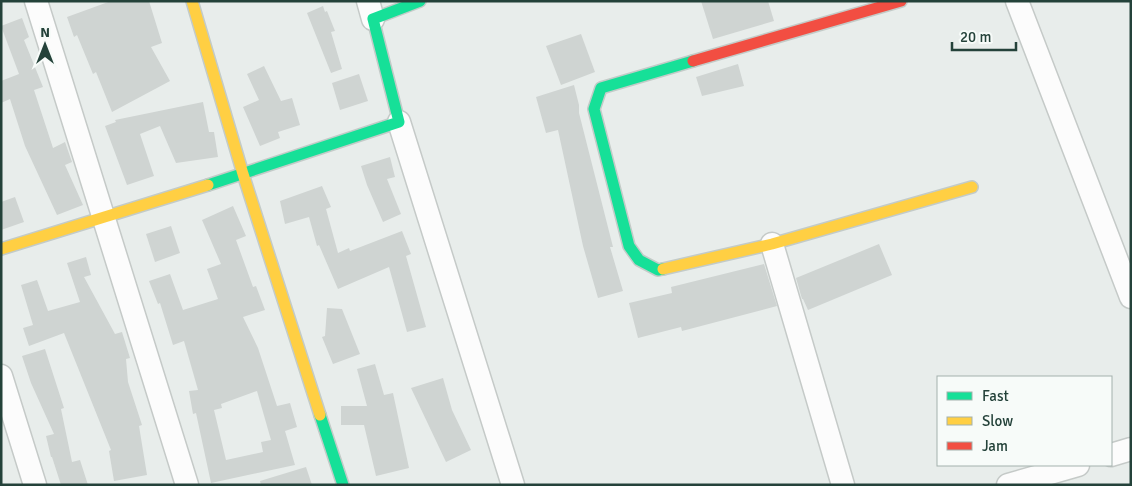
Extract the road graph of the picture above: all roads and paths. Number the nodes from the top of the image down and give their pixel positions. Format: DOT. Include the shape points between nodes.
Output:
graph roads {
  1 [pos="36,1"];
  2 [pos="192,1"];
  3 [pos="420,1"];
  4 [pos="901,1"];
  5 [pos="1017,1"];
  6 [pos="370,10"];
  7 [pos="399,122"];
  8 [pos="243,174"];
  9 [pos="972,187"];
  10 [pos="104,216"];
  11 [pos="772,244"];
  12 [pos="1,249"];
  13 [pos="1131,296"];
  14 [pos="1,376"];
  15 [pos="1131,450"];
  16 [pos="1112,455"];
  17 [pos="1074,466"];
  18 [pos="35,485"];
  19 [pos="187,485"];
  20 [pos="343,485"];
  21 [pos="513,485"];
  22 [pos="843,485"];
  23 [pos="1008,485"];
  1 -- 10 [label="street"];
  2 -- 8 [label="street"];
  3 -- 6 [label="street"];
  4 -- 11 [label="street" via="601,88 594,109 629,246 639,260 658,270"];
  5 -- 13 [label="street"];
  6 -- 7 [label="street"];
  7 -- 8 [label="street"];
  7 -- 21 [label="street"];
  8 -- 10 [label="street"];
  8 -- 20 [label="street"];
  9 -- 11 [label="street"];
  10 -- 12 [label="street"];
  10 -- 19 [label="street"];
  11 -- 22 [label="street"];
  14 -- 18 [label="street"];
  15 -- 16 [label="street"];
  17 -- 23 [label="street"];
}
